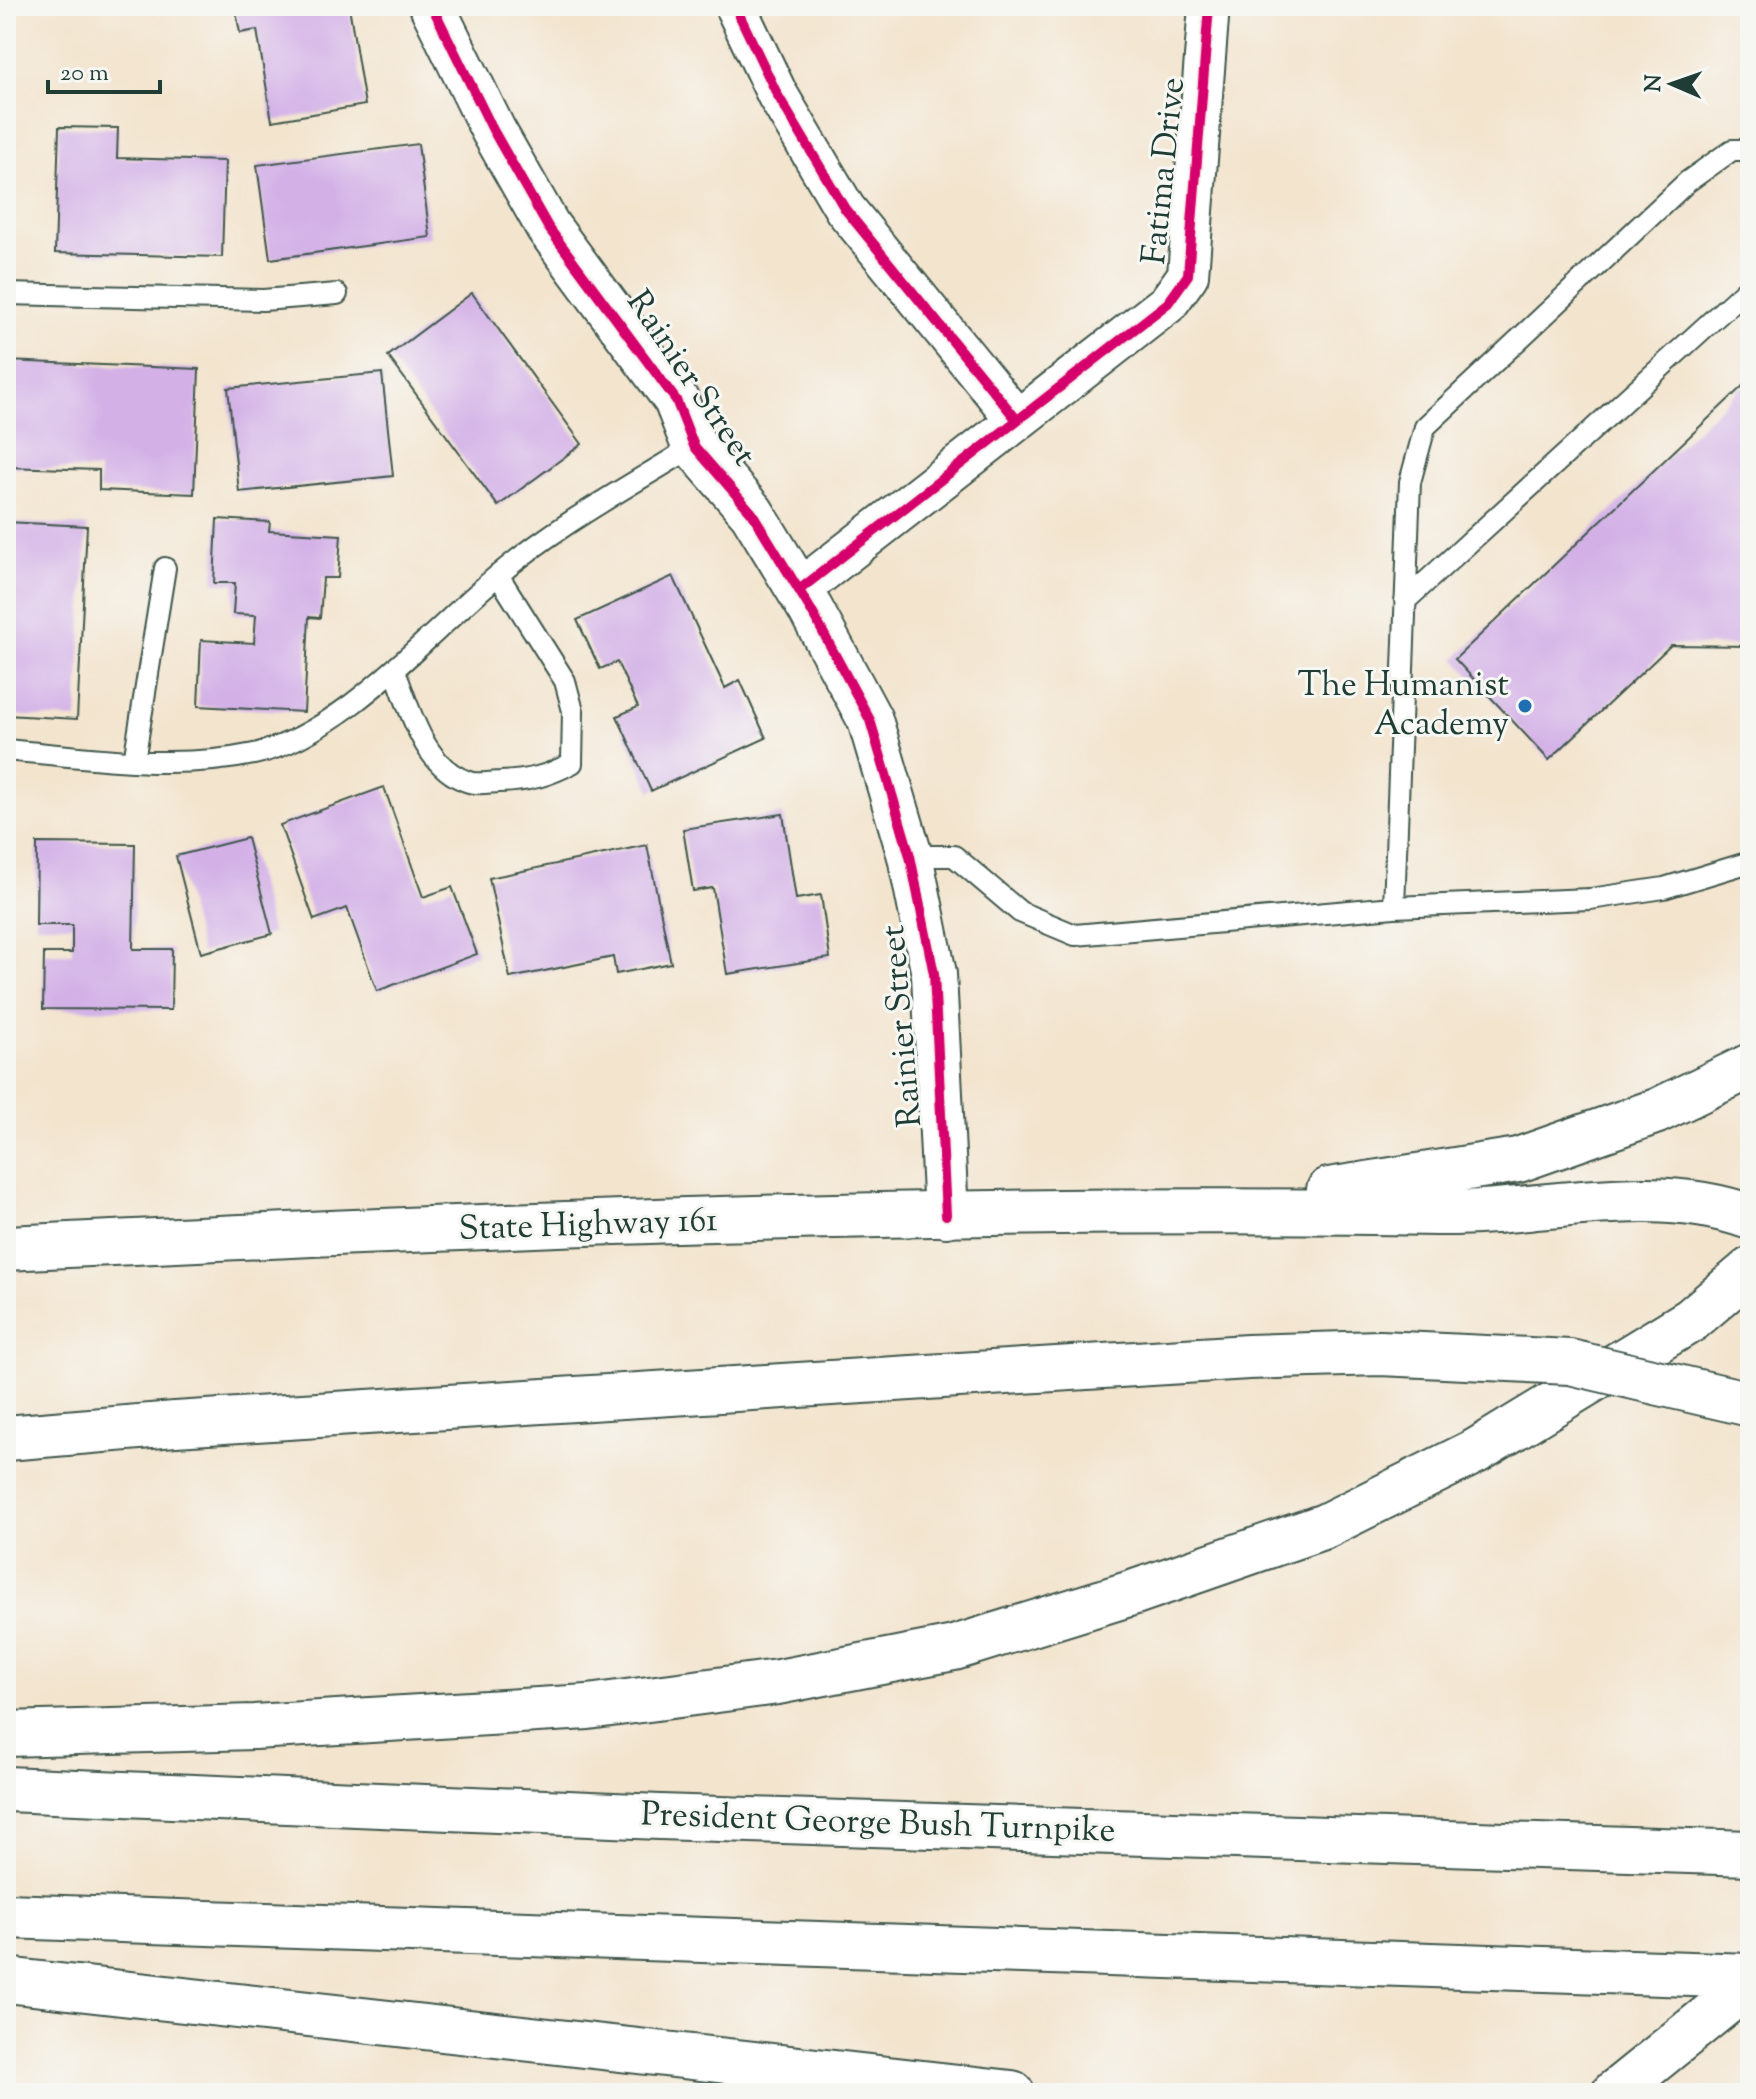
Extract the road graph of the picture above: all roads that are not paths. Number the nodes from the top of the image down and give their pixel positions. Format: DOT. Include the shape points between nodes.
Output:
graph roads {
  1 [pos="432,6"];
  2 [pos="735,6"];
  3 [pos="1209,6"];
  4 [pos="1750,150"];
  5 [pos="1750,286"];
  6 [pos="6,294"];
  7 [pos="337,294"];
  8 [pos="1017,420"];
  9 [pos="694,446"];
  10 [pos="165,568"];
  11 [pos="498,575"];
  12 [pos="799,590"];
  13 [pos="1405,601"];
  14 [pos="395,671"];
  15 [pos="6,750"];
  16 [pos="134,761"];
  17 [pos="910,856"];
  18 [pos="1750,862"];
  19 [pos="1394,907"];
  20 [pos="1750,1066"];
  21 [pos="1169,1209"];
  22 [pos="946,1215"];
  23 [pos="1750,1217"];
  24 [pos="6,1248"];
  25 [pos="1750,1270"];
  26 [pos="1750,1404"];
  27 [pos="6,1438"];
  28 [pos="6,1734"];
  29 [pos="6,1789"];
  30 [pos="1750,1853"];
  31 [pos="6,1916"];
  32 [pos="1750,1976"];
  33 [pos="6,1980"];
  34 [pos="1012,2093"];
  35 [pos="1614,2093"];
  1 -- 9 [label="main road, Rainier Street" via="548,227 676,400"];
  2 -- 8 [label="street" via="777,94 845,209"];
  3 -- 8 [label="street, Fatima Drive" via="1188,275 1168,303"];
  4 -- 13 [label="lane" via="1732,150 1687,182 1425,427 1410,482"];
  5 -- 13 [label="lane"];
  6 -- 7 [label="lane" via="263,300"];
  8 -- 12 [label="street, Fatima Drive"];
  9 -- 11 [label="lane" via="580,516"];
  9 -- 12 [label="main road, Rainier Street" via="752,513"];
  10 -- 16 [label="lane"];
  11 -- 14 [label="lane"];
  11 -- 14 [label="lane" via="565,681 573,711 572,763 527,781 469,782 436,760 416,727"];
  12 -- 17 [label="main road, Rainier Street" via="870,720"];
  13 -- 19 [label="lane"];
  14 -- 16 [label="lane" via="301,737 255,754"];
  15 -- 16 [label="lane"];
  17 -- 19 [label="lane" via="954,856 1020,912 1075,935"];
  17 -- 22 [label="main road, Rainier Street" via="934,974"];
  18 -- 19 [label="lane" via="1664,888 1590,899"];
  20 -- 21 [label="main road" via="1657,1111 1518,1160 1370,1185"];
  21 -- 22 [label="main road, State Highway 161"];
  21 -- 23 [label="main road" via="1448,1213 1612,1198"];
  22 -- 24 [label="main road, State Highway 161"];
  25 -- 28 [label="main road" via="1691,1320 1476,1451 1325,1526 954,1648 778,1682 588,1707 254,1727"];
  26 -- 27 [label="main road, bridge" via="1570,1362 1380,1353 1248,1357"];
  29 -- 30 [label="main road, President George Bush Turnpike"];
  31 -- 32 [label="main road"];
  32 -- 35 [label="main road" via="1723,2005"];
  33 -- 34 [label="main road"];
}
